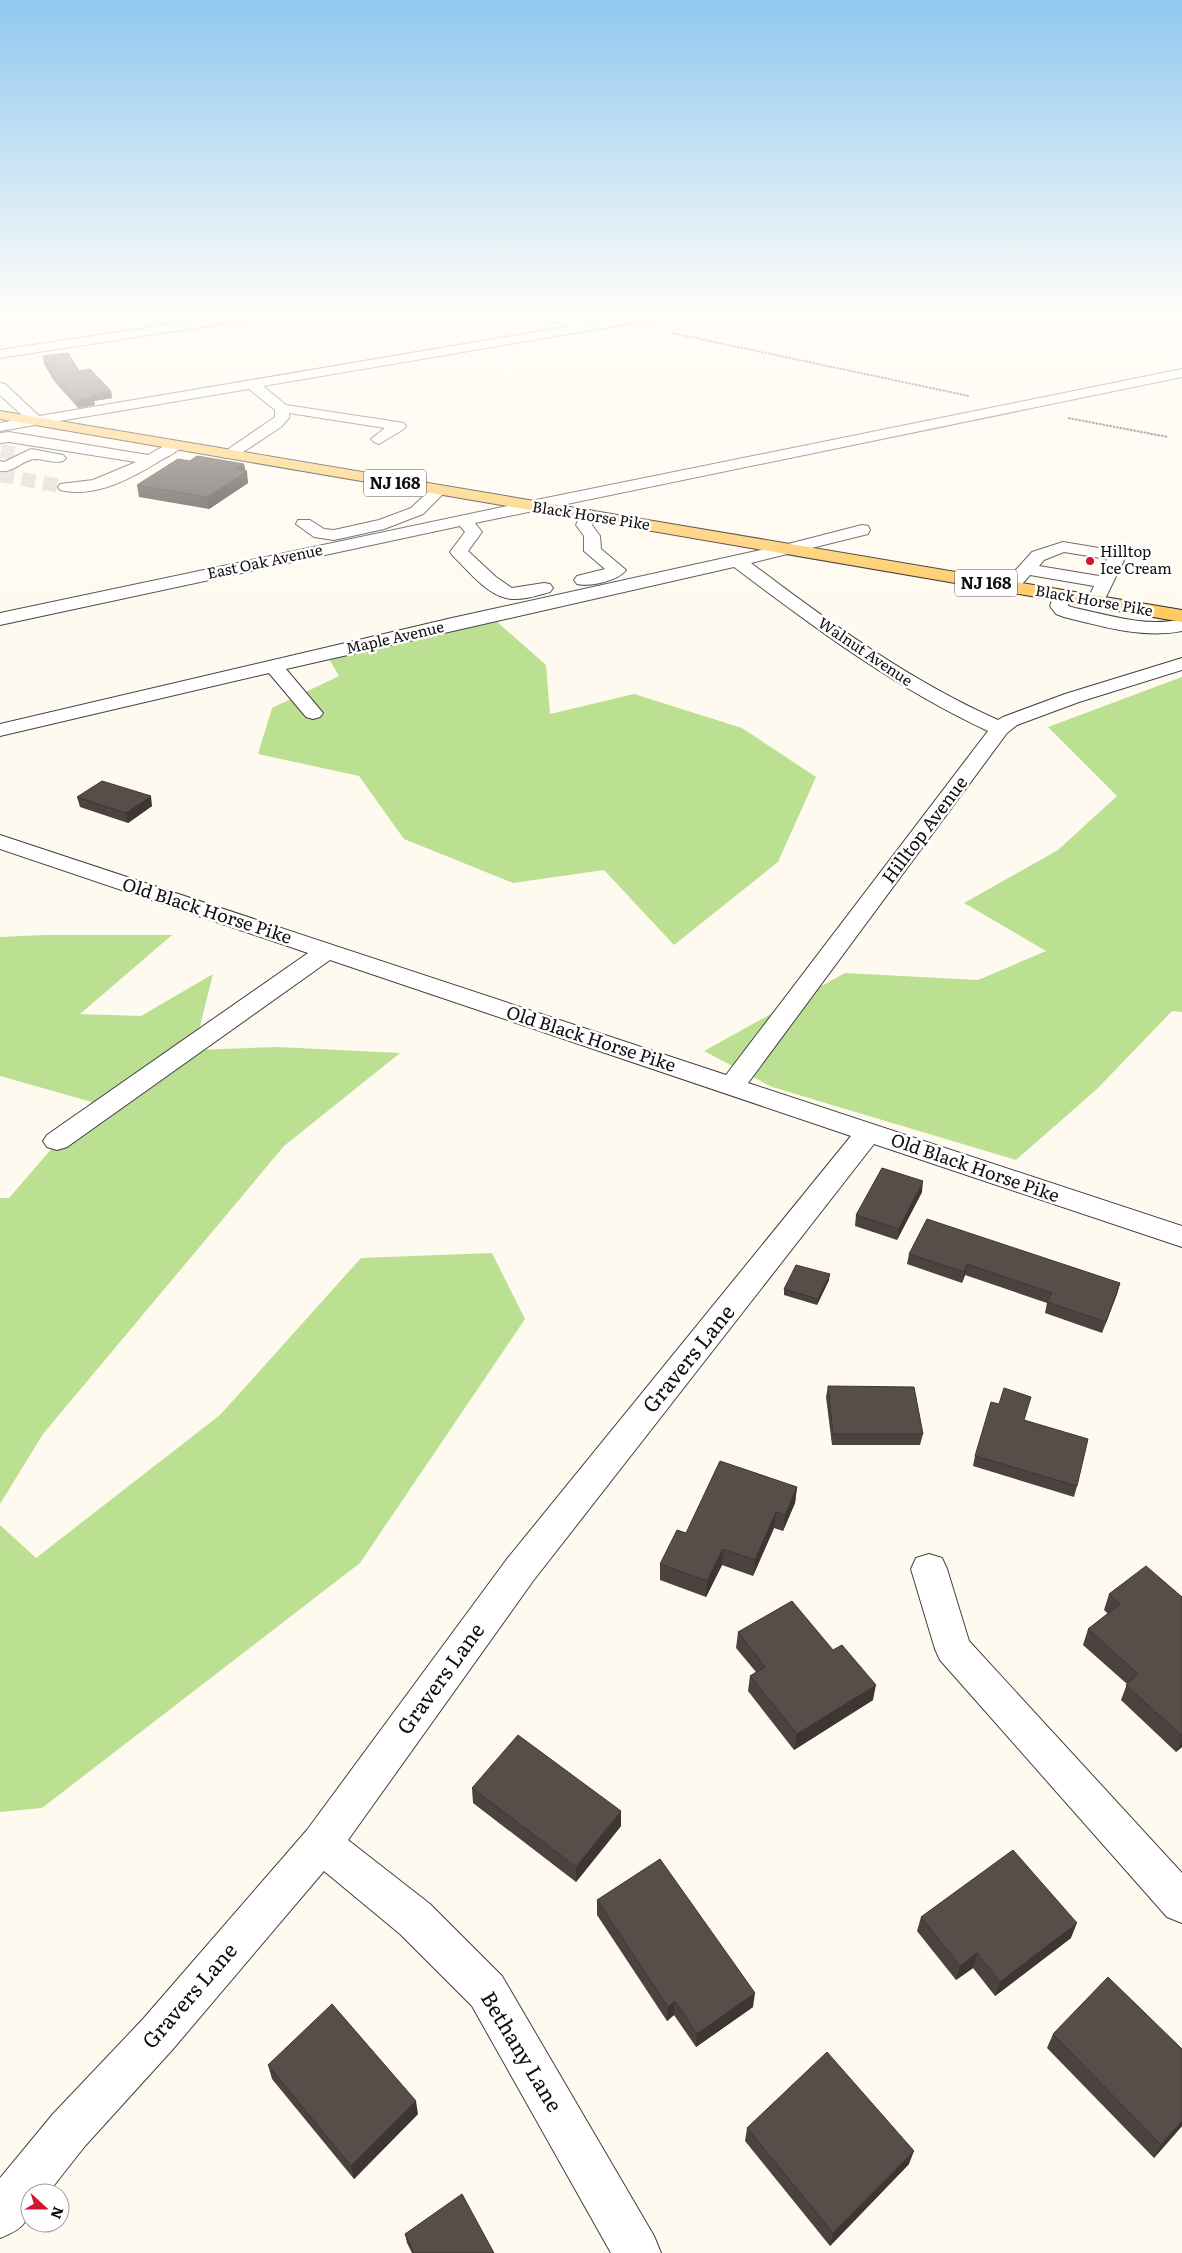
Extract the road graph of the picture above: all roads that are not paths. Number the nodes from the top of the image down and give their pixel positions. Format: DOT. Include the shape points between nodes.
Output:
graph roads {
  1 [pos="29,414"];
  2 [pos="76,414"];
  3 [pos="282,414"];
  4 [pos="327,414"];
  5 [pos="987,414"];
  6 [pos="0,415"];
  7 [pos="36,421"];
  8 [pos="0,427"];
  9 [pos="379,438"];
  10 [pos="174,446"];
  11 [pos="229,455"];
  12 [pos="11,456"];
  13 [pos="150,460"];
  14 [pos="130,471"];
  15 [pos="66,486"];
  16 [pos="439,490"];
  17 [pos="531,506"];
  18 [pos="588,515"];
  19 [pos="464,520"];
  20 [pos="304,524"];
  21 [pos="862,530"];
  22 [pos="790,549"];
  23 [pos="737,561"];
  24 [pos="1026,569"];
  25 [pos="1105,582"];
  26 [pos="1010,587"];
  27 [pos="1061,596"];
  28 [pos="1096,602"];
  29 [pos="1182,616"];
  30 [pos="0,619"];
  31 [pos="1182,625"];
  32 [pos="1182,664"];
  33 [pos="274,667"];
  34 [pos="313,712"];
  35 [pos="0,730"];
  36 [pos="1000,730"];
  37 [pos="0,842"];
  38 [pos="327,951"];
  39 [pos="732,1086"];
  40 [pos="869,1132"];
  41 [pos="57,1141"];
  42 [pos="1182,1237"];
  43 [pos="929,1569"];
  44 [pos="321,1844"];
  45 [pos="1182,1903"];
  46 [pos="0,2215"];
  47 [pos="637,2253"];
  1 -- 7 [label="street"];
  2 -- 7 [label="street"];
  3 -- 11 [label="street" via="276,424"];
  4 -- 9 [label="street" via="398,426"];
  5 -- 17 [label="street, East Oak Avenue"];
  6 -- 7 [label="main road, Black Horse Pike / NJ 168"];
  7 -- 8 [label="street"];
  7 -- 10 [label="main road, Black Horse Pike / NJ 168"];
  10 -- 11 [label="main road, Black Horse Pike / NJ 168"];
  10 -- 13 [label="street"];
  11 -- 16 [label="main road, Black Horse Pike / NJ 168"];
  12 -- 13 [label="street" via="10,437"];
  12 -- 14 [label="street"];
  13 -- 14 [label="street"];
  14 -- 15 [label="street" via="100,484 81,488"];
  16 -- 17 [label="main road, Black Horse Pike / NJ 168"];
  16 -- 20 [label="street" via="417,511 384,524 334,535 320,533"];
  17 -- 18 [label="main road, Black Horse Pike / NJ 168"];
  17 -- 19 [label="street, East Oak Avenue"];
  18 -- 19 [label="street" via="584,525 592,536 594,551 617,570 516,594 498,587 459,552 474,532"];
  18 -- 22 [label="main road, Black Horse Pike / NJ 168"];
  19 -- 30 [label="street, East Oak Avenue"];
  21 -- 22 [label="street, Maple Avenue"];
  22 -- 23 [label="street, Maple Avenue"];
  22 -- 26 [label="main road, Black Horse Pike / NJ 168"];
  23 -- 33 [label="street, Maple Avenue"];
  23 -- 36 [label="street, Walnut Avenue" via="860,652 942,702"];
  24 -- 25 [label="street"];
  24 -- 25 [label="street" via="1038,556 1064,547 1117,556"];
  24 -- 26 [label="street"];
  25 -- 28 [label="street"];
  26 -- 27 [label="main road, Black Horse Pike / NJ 168"];
  27 -- 28 [label="main road, Black Horse Pike / NJ 168"];
  27 -- 31 [label="street" via="1059,606 1070,613 1149,627"];
  28 -- 29 [label="main road, Black Horse Pike / NJ 168"];
  32 -- 36 [label="street, Hilltop Avenue" via="1072,698 1010,721"];
  33 -- 34 [label="street"];
  33 -- 35 [label="street, Maple Avenue"];
  36 -- 39 [label="street, Hilltop Avenue"];
  37 -- 38 [label="street, Old Black Horse Pike"];
  38 -- 39 [label="street, Old Black Horse Pike"];
  38 -- 41 [label="street"];
  39 -- 40 [label="street, Old Black Horse Pike"];
  40 -- 42 [label="street, Old Black Horse Pike"];
  40 -- 44 [label="street, Gravers Lane" via="520,1570"];
  43 -- 45 [label="street" via="953,1649"];
  44 -- 46 [label="street, Gravers Lane" via="158,2034 69,2130"];
  44 -- 47 [label="street, Bethany Lane" via="414,1920 487,1991"];
}
